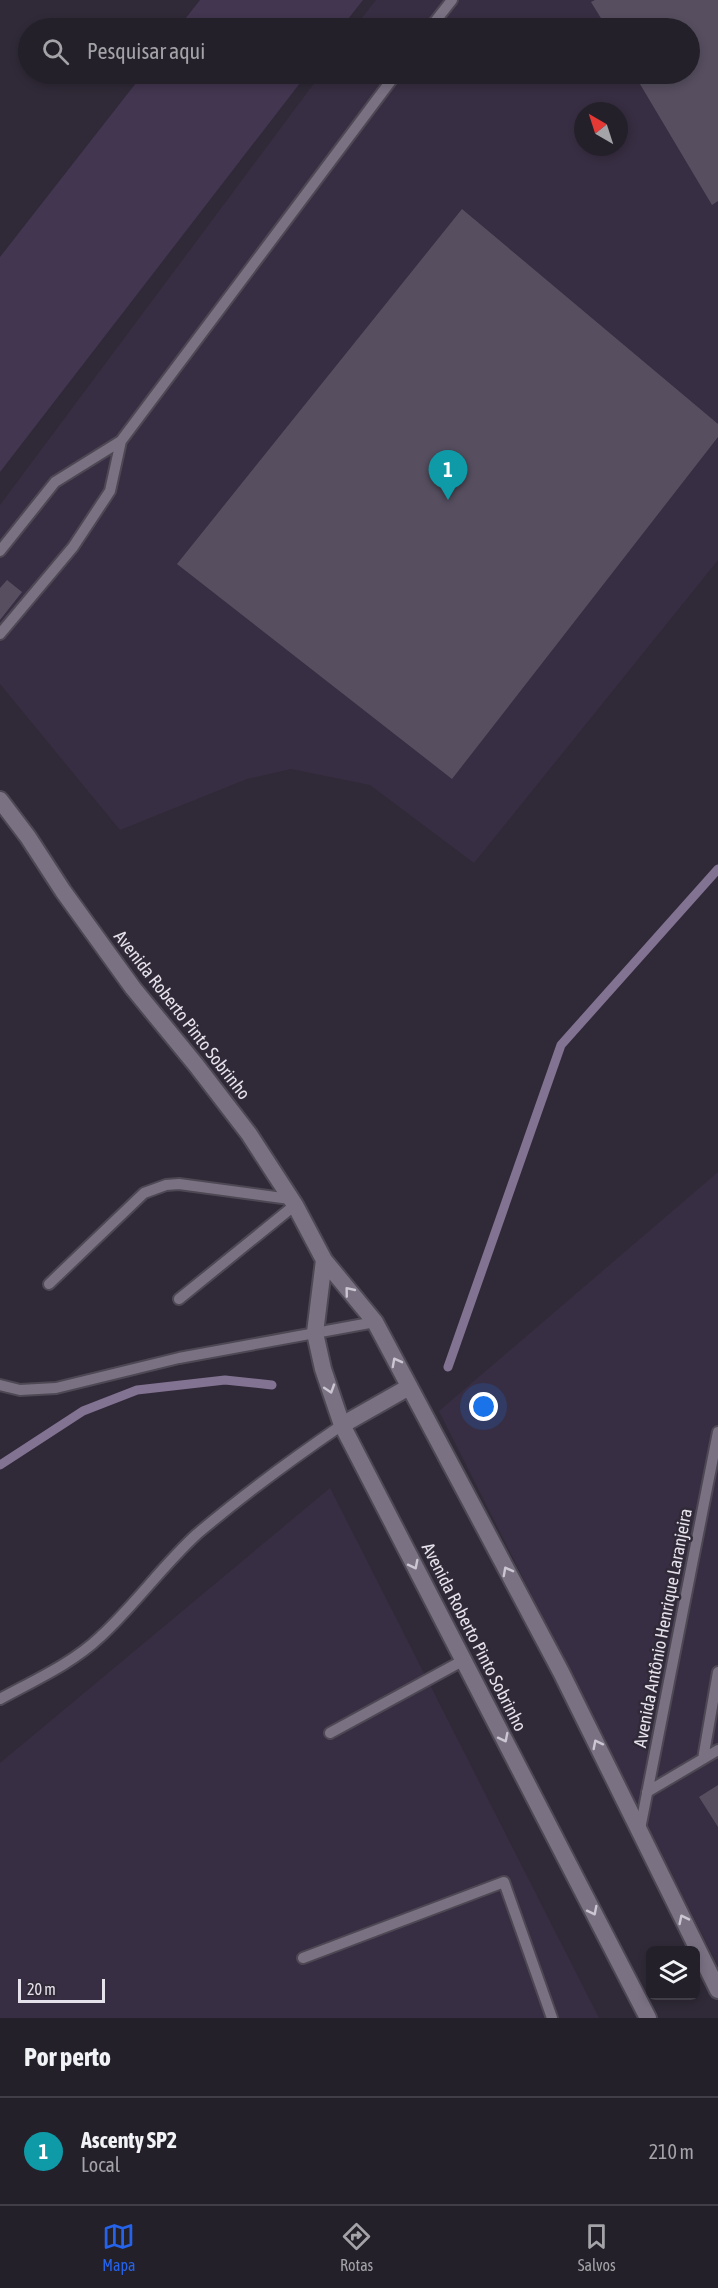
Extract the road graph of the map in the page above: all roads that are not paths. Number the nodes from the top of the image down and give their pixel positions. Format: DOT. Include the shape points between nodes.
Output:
graph roads {
  1 [pos="452,0"];
  2 [pos="438,18"];
  3 [pos="389,84"];
  4 [pos="122,441"];
  5 [pos="0,551"];
  6 [pos="0,634"];
  7 [pos="0,800"];
  8 [pos="292,1202"];
  9 [pos="324,1260"];
  10 [pos="49,1284"];
  11 [pos="179,1299"];
  12 [pos="375,1322"];
  13 [pos="315,1333"];
  14 [pos="0,1385"];
  15 [pos="409,1387"];
  16 [pos="342,1425"];
  17 [pos="718,1432"];
  18 [pos="464,1660"];
  19 [pos="718,1672"];
  20 [pos="0,1699"];
  21 [pos="330,1733"];
  22 [pos="718,1750"];
  23 [pos="703,1759"];
  24 [pos="647,1792"];
  25 [pos="640,1829"];
  26 [pos="303,1958"];
  27 [pos="718,1990"];
  28 [pos="552,2018"];
  29 [pos="648,2018"];
  1 -- 2 [label="lane"];
  3 -- 4 [label="lane"];
  4 -- 5 [label="lane" via="55,482"];
  4 -- 6 [label="lane" via="110,491 73,547"];
  7 -- 8 [label="street, Avenida Roberto Pinto Sobrinho" via="133,988 249,1134"];
  8 -- 9 [label="street, Avenida Roberto Pinto Sobrinho"];
  8 -- 10 [label="lane" via="166,1185 144,1193"];
  8 -- 11 [label="lane"];
  12 -- 9 [label="street, Avenida Roberto Pinto Sobrinho, one-way"];
  9 -- 13 [label="street, Avenida Roberto Pinto Sobrinho"];
  12 -- 13 [label="lane"];
  15 -- 12 [label="street, Avenida Roberto Pinto Sobrinho, one-way"];
  13 -- 14 [label="lane" via="178,1358 56,1388 20,1390"];
  13 -- 16 [label="street, Avenida Roberto Pinto Sobrinho, one-way"];
  15 -- 16 [label="street"];
  25 -- 15 [label="street, Avenida Roberto Pinto Sobrinho, one-way"];
  16 -- 18 [label="street, Avenida Roberto Pinto Sobrinho, one-way"];
  16 -- 20 [label="lane" via="196,1535 99,1638 50,1672"];
  17 -- 24 [label="lane, Avenida Antônio Henrique Laranjeira"];
  18 -- 21 [label="lane"];
  18 -- 29 [label="street, Avenida Roberto Pinto Sobrinho, one-way"];
  19 -- 23 [label="lane"];
  22 -- 23 [label="lane"];
  23 -- 24 [label="lane"];
  24 -- 25 [label="lane, Avenida Antônio Henrique Laranjeira"];
  27 -- 25 [label="street, Avenida Roberto Pinto Sobrinho, one-way"];
  26 -- 28 [label="lane" via="504,1882"];
}
